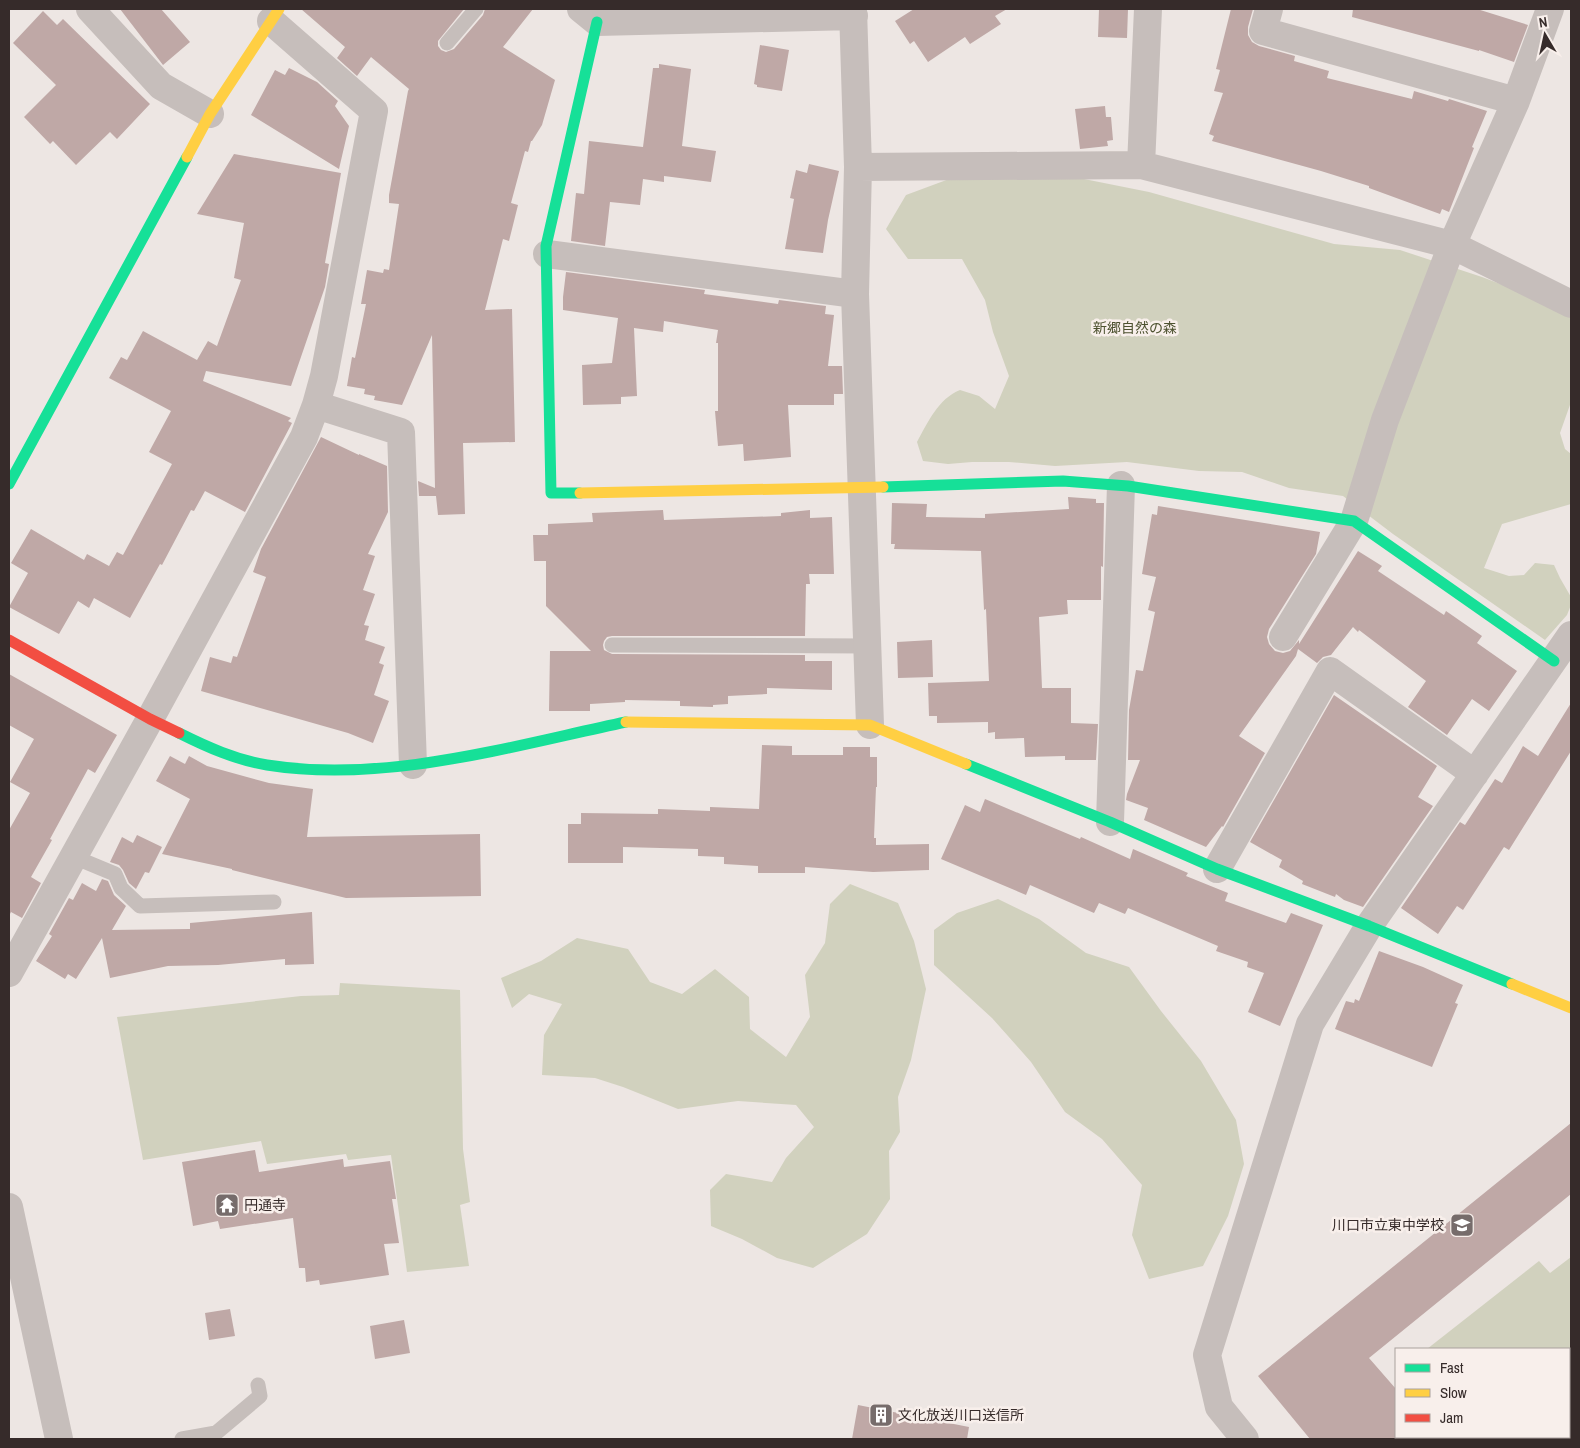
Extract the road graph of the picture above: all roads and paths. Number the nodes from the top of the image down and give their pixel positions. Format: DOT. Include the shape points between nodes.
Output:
graph roads {
  1 [pos="90,9"];
  2 [pos="476,9"];
  3 [pos="1148,9"];
  4 [pos="1269,9"];
  5 [pos="1550,9"];
  6 [pos="853,12"];
  7 [pos="275,15"];
  8 [pos="589,15"];
  9 [pos="447,43"];
  10 [pos="1516,101"];
  11 [pos="210,114"];
  12 [pos="1141,165"];
  13 [pos="858,167"];
  14 [pos="1452,245"];
  15 [pos="547,254"];
  16 [pos="855,294"];
  17 [pos="1571,304"];
  18 [pos="316,405"];
  19 [pos="9,484"];
  20 [pos="1121,485"];
  21 [pos="862,488"];
  22 [pos="1354,521"];
  23 [pos="1571,636"];
  24 [pos="1283,637"];
  25 [pos="9,640"];
  26 [pos="612,645"];
  27 [pos="867,646"];
  28 [pos="1554,661"];
  29 [pos="150,719"];
  30 [pos="870,726"];
  31 [pos="413,765"];
  32 [pos="1475,774"];
  33 [pos="1110,822"];
  34 [pos="74,857"];
  35 [pos="1217,869"];
  36 [pos="274,902"];
  37 [pos="1370,926"];
  38 [pos="9,973"];
  39 [pos="1571,1008"];
  40 [pos="9,1207"];
  41 [pos="258,1385"];
  42 [pos="59,1439"];
  43 [pos="182,1439"];
  44 [pos="1245,1439"];
  1 -- 11 [label="street" via="161,86"];
  2 -- 9 [label="lane"];
  3 -- 12 [label="street"];
  4 -- 10 [label="street" via="1263,32"];
  5 -- 10 [label="street"];
  6 -- 8 [label="street"];
  6 -- 13 [label="street"];
  7 -- 11 [label="street"];
  7 -- 18 [label="street" via="374,111"];
  8 -- 15 [label="street"];
  10 -- 14 [label="street"];
  11 -- 19 [label="street"];
  12 -- 13 [label="street"];
  12 -- 14 [label="street"];
  13 -- 16 [label="street"];
  14 -- 17 [label="street"];
  14 -- 22 [label="street" via="1384,420"];
  15 -- 16 [label="street"];
  15 -- 21 [label="street" via="551,493"];
  16 -- 21 [label="street"];
  18 -- 29 [label="street" via="304,437"];
  18 -- 31 [label="street" via="401,432"];
  20 -- 21 [label="street" via="1063,480"];
  20 -- 22 [label="street"];
  20 -- 33 [label="street"];
  21 -- 27 [label="street"];
  22 -- 24 [label="street"];
  22 -- 28 [label="street"];
  23 -- 28 [label="street"];
  25 -- 29 [label="street"];
  26 -- 27 [label="lane"];
  27 -- 30 [label="street"];
  28 -- 32 [label="street"];
  29 -- 31 [label="street" via="216,751 266,765 314,770"];
  29 -- 34 [label="street"];
  30 -- 31 [label="street" via="628,721"];
  30 -- 33 [label="street"];
  32 -- 35 [label="street" via="1330,671"];
  32 -- 37 [label="street"];
  33 -- 35 [label="street"];
  34 -- 36 [label="lane" via="115,874 121,888 140,906"];
  34 -- 38 [label="street"];
  35 -- 37 [label="street"];
  37 -- 39 [label="street"];
  37 -- 44 [label="street" via="1310,1024 1207,1355 1219,1407"];
  40 -- 42 [label="street"];
  41 -- 43 [label="lane" via="260,1396 216,1433"];
}
